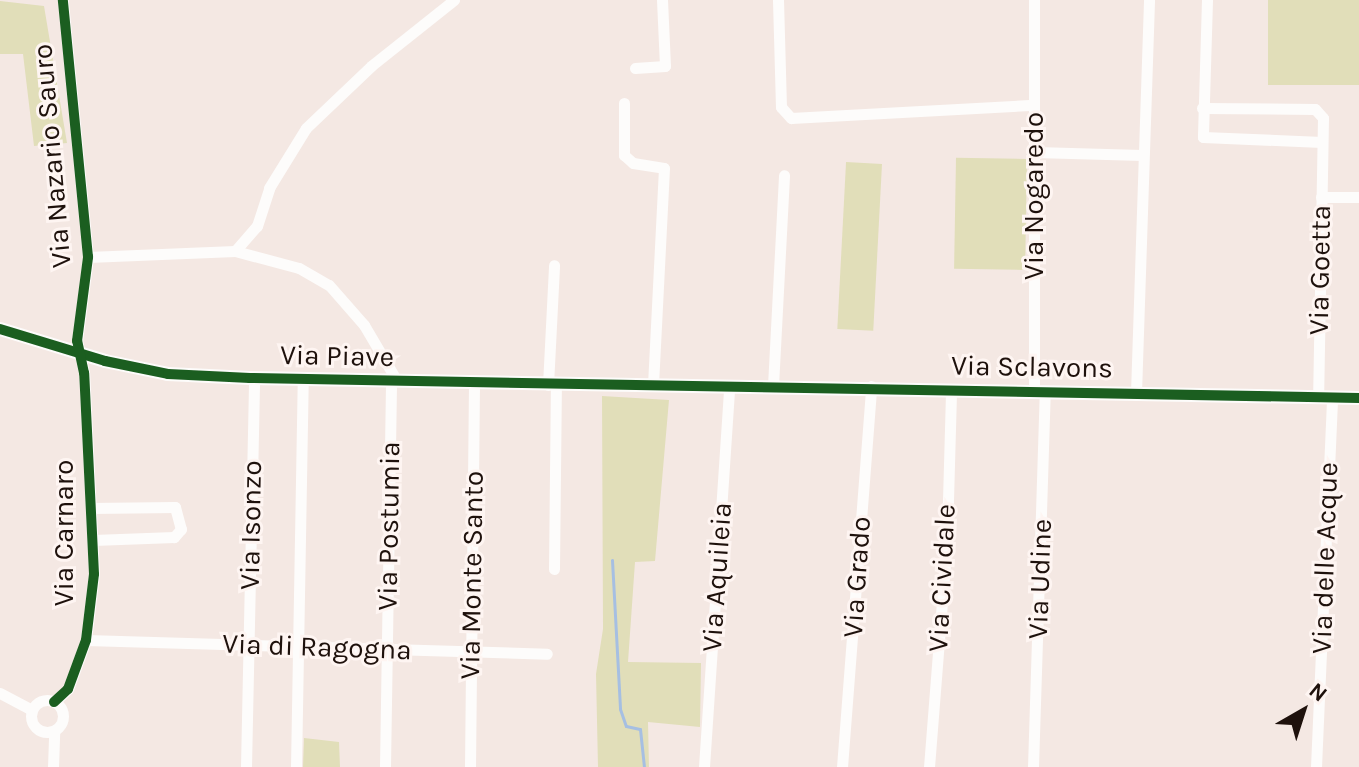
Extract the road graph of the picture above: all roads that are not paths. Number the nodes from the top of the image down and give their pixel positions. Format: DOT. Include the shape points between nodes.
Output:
graph roads {
  1 [pos="63,0"];
  2 [pos="454,0"];
  3 [pos="662,0"];
  4 [pos="778,0"];
  5 [pos="1034,0"];
  6 [pos="1149,0"];
  7 [pos="1207,0"];
  8 [pos="635,68"];
  9 [pos="624,103"];
  10 [pos="1034,105"];
  11 [pos="1202,108"];
  12 [pos="1322,142"];
  13 [pos="1035,152"];
  14 [pos="1142,155"];
  15 [pos="784,175"];
  16 [pos="1321,197"];
  17 [pos="1359,197"];
  18 [pos="235,251"];
  19 [pos="88,257"];
  20 [pos="554,265"];
  21 [pos="0,329"];
  22 [pos="79,356"];
  23 [pos="254,378"];
  24 [pos="303,379"];
  25 [pos="394,381"];
  26 [pos="474,383"];
  27 [pos="653,384"];
  28 [pos="552,385"];
  29 [pos="704,386"];
  30 [pos="729,386"];
  31 [pos="773,386"];
  32 [pos="871,386"];
  33 [pos="951,390"];
  34 [pos="1040,391"];
  35 [pos="1136,393"];
  36 [pos="1325,397"];
  37 [pos="1359,398"];
  38 [pos="91,508"];
  39 [pos="93,540"];
  40 [pos="554,569"];
  41 [pos="86,640"];
  42 [pos="249,645"];
  43 [pos="297,648"];
  44 [pos="387,650"];
  45 [pos="470,653"];
  46 [pos="547,654"];
  47 [pos="0,693"];
  48 [pos="54,702"];
  49 [pos="32,710"];
  50 [pos="54,731"];
  51 [pos="53,767"];
  52 [pos="246,767"];
  53 [pos="296,767"];
  54 [pos="385,767"];
  55 [pos="470,767"];
  56 [pos="704,767"];
  57 [pos="842,767"];
  58 [pos="929,767"];
  59 [pos="1033,767"];
  60 [pos="1316,767"];
  1 -- 19 [label="street, Via Nazario Sauro"];
  2 -- 18 [label="street" via="371,66 306,128 269,188 257,226"];
  3 -- 8 [label="street" via="665,66"];
  4 -- 10 [label="street" via="781,107 791,118"];
  5 -- 10 [label="street, Via Nogaredo"];
  6 -- 14 [label="street"];
  7 -- 11 [label="street"];
  9 -- 27 [label="street" via="624,155 633,163 664,168"];
  10 -- 13 [label="street, Via Nogaredo"];
  11 -- 12 [label="street" via="1201,132 1207,140"];
  11 -- 12 [label="street, Via Goetta" via="1315,109 1323,118"];
  12 -- 16 [label="street, Via Goetta"];
  13 -- 14 [label="street"];
  13 -- 34 [label="street, Via Nogaredo"];
  14 -- 35 [label="street"];
  15 -- 31 [label="street"];
  16 -- 17 [label="street"];
  16 -- 36 [label="street, Via Goetta"];
  18 -- 19 [label="street"];
  18 -- 25 [label="street" via="299,268 329,285 364,325"];
  19 -- 22 [label="street, Via Nazario Sauro"];
  20 -- 28 [label="street"];
  21 -- 22 [label="street, Via Piave"];
  22 -- 23 [label="street, Via Piave" via="168,374"];
  22 -- 38 [label="street, Via Carnaro"];
  23 -- 24 [label="street, Via Piave"];
  23 -- 42 [label="street, Via Isonzo"];
  24 -- 25 [label="street, Via Piave"];
  24 -- 43 [label="street"];
  25 -- 26 [label="street, Via Piave"];
  25 -- 44 [label="street, Via Postumia"];
  26 -- 28 [label="street, Via Piave"];
  26 -- 45 [label="street, Via Monte Santo"];
  27 -- 28 [label="street, Via Piave"];
  27 -- 29 [label="street, Via Piave"];
  28 -- 40 [label="street"];
  29 -- 30 [label="street, Via Sclavons"];
  30 -- 31 [label="street, Via Sclavons"];
  30 -- 56 [label="street, Via Aquileia"];
  31 -- 32 [label="street, Via Sclavons"];
  32 -- 33 [label="street, Via Sclavons"];
  32 -- 57 [label="street, Via Grado"];
  33 -- 34 [label="street, Via Sclavons"];
  33 -- 58 [label="street, Via Cividale" via="947,536"];
  34 -- 35 [label="street, Via Sclavons"];
  34 -- 59 [label="street, Via Udine"];
  35 -- 36 [label="street, Via Sclavons"];
  36 -- 37 [label="street, Via Sclavons"];
  36 -- 60 [label="street, Via delle Acque"];
  38 -- 39 [label="street, Via Carnaro"];
  38 -- 39 [label="street, Via Carnaro" via="175,507 181,529 174,537"];
  39 -- 41 [label="street, Via Carnaro"];
  41 -- 42 [label="street, Via di Ragogna"];
  41 -- 48 [label="street, Via Carnaro" via="68,689"];
  42 -- 43 [label="street, Via di Ragogna"];
  42 -- 52 [label="street, Via Isonzo"];
  43 -- 44 [label="street, Via di Ragogna"];
  43 -- 53 [label="street"];
  44 -- 45 [label="street, Via di Ragogna"];
  44 -- 54 [label="street, Via Postumia"];
  45 -- 46 [label="street, Via di Ragogna"];
  45 -- 55 [label="street, Via Monte Santo"];
  47 -- 49 [label="street"];
  48 -- 49 [label="street" via="41,701"];
  48 -- 50 [label="street" via="63,716"];
  49 -- 50 [label="street" via="36,728"];
  50 -- 51 [label="street"];
}
